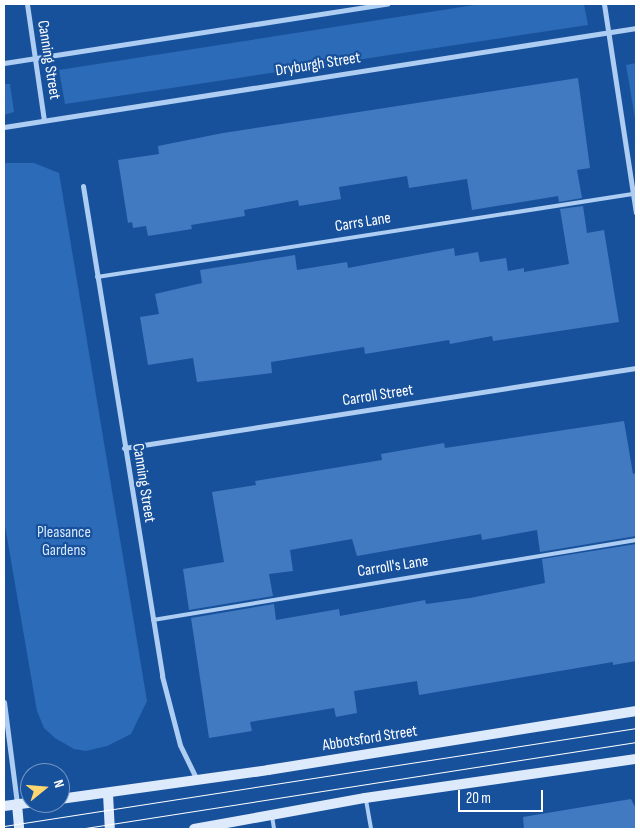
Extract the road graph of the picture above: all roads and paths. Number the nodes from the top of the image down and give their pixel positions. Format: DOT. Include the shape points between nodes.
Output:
graph roads {
  1 [pos="27,4"];
  2 [pos="387,4"];
  3 [pos="604,4"];
  4 [pos="636,28"];
  5 [pos="609,33"];
  6 [pos="35,58"];
  7 [pos="4,63"];
  8 [pos="44,120"];
  9 [pos="4,127"];
  10 [pos="83,186"];
  11 [pos="633,194"];
  12 [pos="636,213"];
  13 [pos="97,277"];
  14 [pos="636,368"];
  15 [pos="124,448"];
  16 [pos="636,540"];
  17 [pos="153,620"];
  18 [pos="4,702"];
  19 [pos="636,711"];
  20 [pos="636,758"];
  21 [pos="197,780"];
  22 [pos="108,794"];
  23 [pos="70,798"];
  24 [pos="365,798"];
  25 [pos="17,804"];
  26 [pos="20,804"];
  27 [pos="4,806"];
  28 [pos="272,816"];
  29 [pos="19,829"];
  30 [pos="110,829"];
  31 [pos="194,829"];
  32 [pos="274,829"];
  33 [pos="371,829"];
  1 -- 6 [label="street, Canning Street"];
  2 -- 6 [label="street"];
  3 -- 5 [label="street"];
  4 -- 5 [label="street, Dryburgh Street"];
  5 -- 8 [label="street, Dryburgh Street"];
  5 -- 11 [label="street"];
  6 -- 7 [label="street"];
  6 -- 8 [label="street, Canning Street"];
  8 -- 9 [label="street, Dryburgh Street"];
  10 -- 13 [label="street, Canning Street"];
  11 -- 12 [label="street"];
  11 -- 13 [label="lane, Carrs Lane"];
  13 -- 15 [label="street, Canning Street"];
  14 -- 15 [label="street, Carroll Street"];
  15 -- 17 [label="street, Canning Street"];
  16 -- 17 [label="lane, Carroll's Lane"];
  17 -- 21 [label="street, Canning Street" via="173,724"];
  18 -- 25 [label="street"];
  19 -- 21 [label="street, Abbotsford Street"];
  20 -- 24 [label="street"];
  21 -- 22 [label="street, Abbotsford Street"];
  22 -- 23 [label="street, Abbotsford Street"];
  22 -- 30 [label="street"];
  24 -- 28 [label="street"];
  24 -- 33 [label="lane"];
  25 -- 26 [label="street"];
  25 -- 27 [label="street"];
  25 -- 29 [label="street"];
  28 -- 31 [label="street"];
  28 -- 32 [label="lane"];
}
